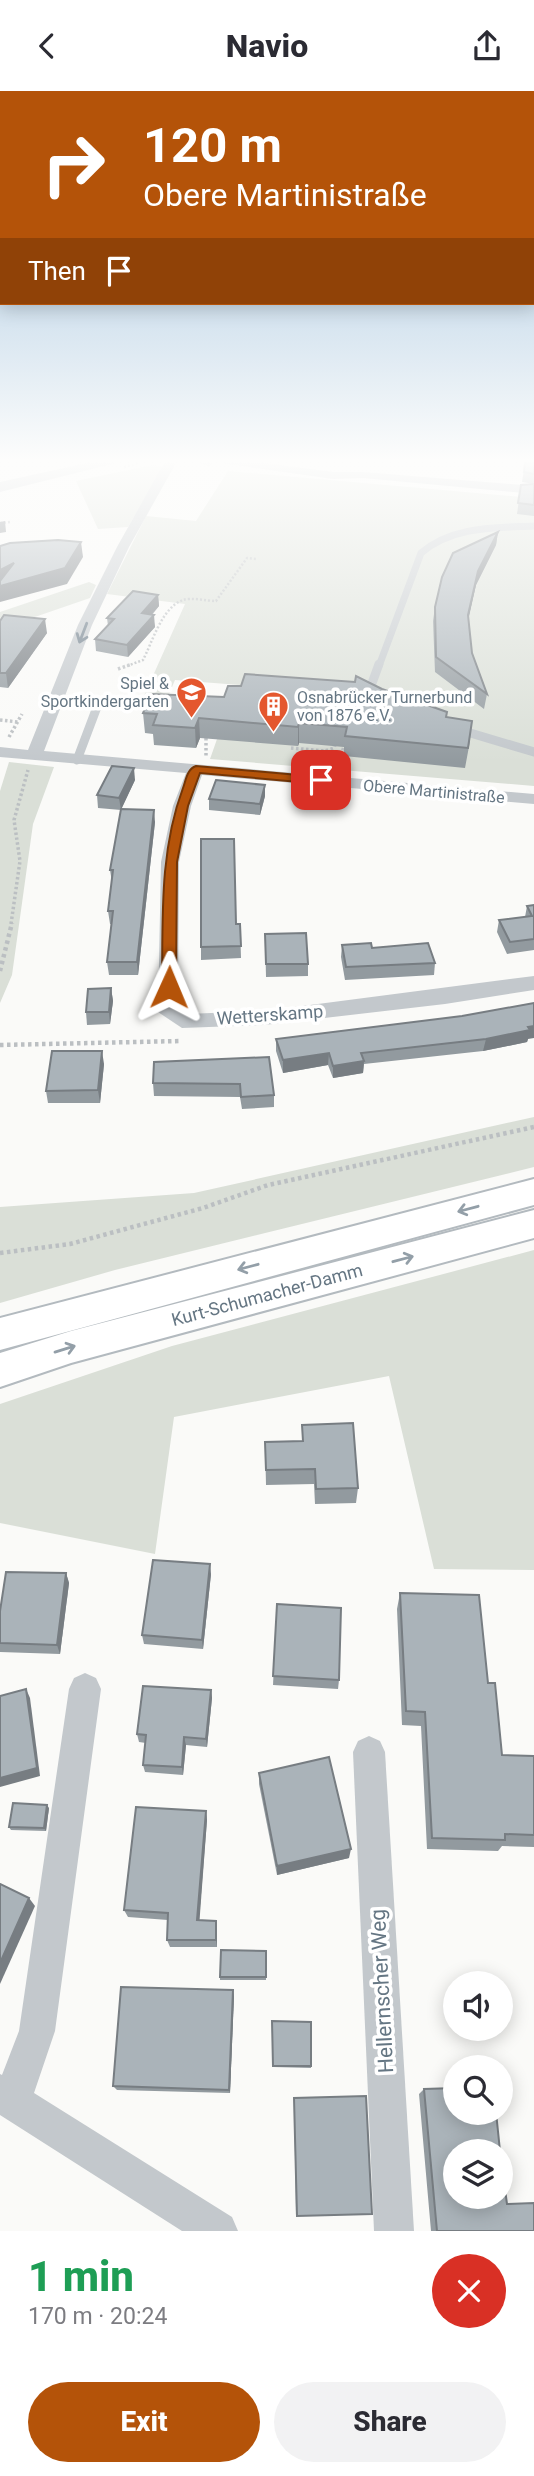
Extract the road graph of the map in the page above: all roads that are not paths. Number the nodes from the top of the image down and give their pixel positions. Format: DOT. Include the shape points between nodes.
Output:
graph roads {
  1 [pos="115,563"];
  2 [pos="417,563"];
  3 [pos="383,702"];
  4 [pos="97,707"];
  5 [pos="452,727"];
  6 [pos="3,747"];
  7 [pos="534,752"];
  8 [pos="34,755"];
  9 [pos="77,759"];
  10 [pos="200,765"];
  11 [pos="534,799"];
  12 [pos="534,982"];
  13 [pos="534,1192"];
  14 [pos="534,1224"];
  15 [pos="0,1334"];
  16 [pos="0,1370"];
  17 [pos="85,1689"];
  18 [pos="369,1752"];
  19 [pos="6,2097"];
  20 [pos="218,2231"];
  21 [pos="394,2231"];
  1 -- 8 [label="street, one-way" via="85,625"];
  2 -- 3 [label="lane" via="371,686 372,694"];
  4 -- 9 [label="lane"];
  5 -- 7 [label="lane"];
  6 -- 8 [label="street, Obere Martinistraße"];
  8 -- 9 [label="street, Obere Martinistraße"];
  9 -- 10 [label="street, Obere Martinistraße"];
  10 -- 11 [label="street, Obere Martinistraße"];
  10 -- 12 [label="street, Wetterskamp" via="182,806 170,862 168,1012 182,1031"];
  13 -- 15 [label="main road, Kurt-Schumacher-Damm, one-way"];
  16 -- 14 [label="main road, Kurt-Schumacher-Damm, one-way"];
  17 -- 19 [label="street" via="37,2031"];
  18 -- 21 [label="street, Hellernscher Weg"];
  19 -- 20 [label="street"];
}
